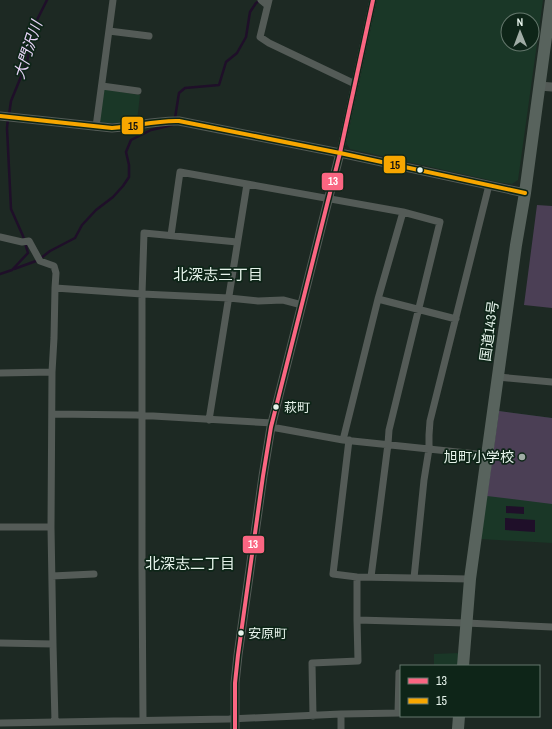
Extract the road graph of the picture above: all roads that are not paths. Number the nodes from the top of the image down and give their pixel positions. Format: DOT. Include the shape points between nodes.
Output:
graph roads {
  1 [pos="113,0"];
  2 [pos="261,0"];
  3 [pos="373,0"];
  4 [pos="551,0"];
  5 [pos="268,3"];
  6 [pos="109,31"];
  7 [pos="149,36"];
  8 [pos="355,84"];
  9 [pos="102,86"];
  10 [pos="539,86"];
  11 [pos="552,87"];
  12 [pos="138,91"];
  13 [pos="5,116"];
  14 [pos="96,127"];
  15 [pos="340,153"];
  16 [pos="247,184"];
  17 [pos="489,185"];
  18 [pos="525,193"];
  19 [pos="328,198"];
  20 [pos="402,212"];
  21 [pos="171,235"];
  22 [pos="0,237"];
  23 [pos="237,242"];
  24 [pos="54,288"];
  25 [pos="142,294"];
  26 [pos="229,298"];
  27 [pos="378,299"];
  28 [pos="302,306"];
  29 [pos="419,309"];
  30 [pos="456,319"];
  31 [pos="52,372"];
  32 [pos="0,373"];
  33 [pos="498,377"];
  34 [pos="552,382"];
  35 [pos="52,414"];
  36 [pos="142,416"];
  37 [pos="209,420"];
  38 [pos="272,425"];
  39 [pos="346,440"];
  40 [pos="388,444"];
  41 [pos="429,449"];
  42 [pos="486,455"];
  43 [pos="51,526"];
  44 [pos="0,527"];
  45 [pos="94,574"];
  46 [pos="52,576"];
  47 [pos="357,577"];
  48 [pos="371,577"];
  49 [pos="414,578"];
  50 [pos="470,579"];
  51 [pos="357,620"];
  52 [pos="466,623"];
  53 [pos="552,628"];
  54 [pos="0,643"];
  55 [pos="52,644"];
  56 [pos="463,665"];
  57 [pos="399,673"];
  58 [pos="400,713"];
  59 [pos="341,714"];
  60 [pos="313,716"];
  61 [pos="459,717"];
  62 [pos="235,719"];
  63 [pos="143,720"];
  64 [pos="109,721"];
  65 [pos="55,722"];
  66 [pos="0,723"];
  67 [pos="109,729"];
  68 [pos="235,729"];
  69 [pos="341,729"];
  70 [pos="458,729"];
  1 -- 6 [label="street"];
  2 -- 5 [label="street"];
  3 -- 8 [label="street"];
  4 -- 10 [label="highway, 国道143号"];
  5 -- 8 [label="street" via="260,37"];
  6 -- 7 [label="street"];
  6 -- 9 [label="street"];
  8 -- 15 [label="street"];
  9 -- 12 [label="street"];
  9 -- 14 [label="street"];
  10 -- 11 [label="street"];
  10 -- 18 [label="highway, 国道143号"];
  13 -- 14 [label="street"];
  14 -- 15 [label="street" via="128,127 175,121"];
  15 -- 17 [label="street"];
  15 -- 19 [label="street"];
  16 -- 19 [label="street"];
  16 -- 21 [label="street" via="180,172"];
  16 -- 23 [label="street"];
  17 -- 18 [label="street"];
  17 -- 30 [label="street"];
  18 -- 33 [label="highway, 国道143号"];
  19 -- 20 [label="street"];
  19 -- 28 [label="street"];
  20 -- 27 [label="street"];
  20 -- 29 [label="street" via="440,222"];
  21 -- 23 [label="street"];
  21 -- 25 [label="street" via="144,233"];
  22 -- 24 [label="street" via="29,241 40,261 54,266"];
  23 -- 26 [label="street"];
  24 -- 25 [label="street"];
  24 -- 31 [label="street"];
  25 -- 26 [label="street"];
  25 -- 36 [label="street"];
  26 -- 28 [label="street" via="283,300"];
  26 -- 37 [label="street"];
  27 -- 29 [label="street"];
  27 -- 39 [label="street"];
  28 -- 38 [label="street"];
  29 -- 30 [label="street"];
  29 -- 40 [label="street" via="389,430"];
  30 -- 41 [label="street" via="430,421"];
  31 -- 32 [label="street"];
  31 -- 35 [label="street"];
  33 -- 34 [label="street"];
  33 -- 42 [label="highway, 国道143号"];
  35 -- 36 [label="street"];
  35 -- 43 [label="street"];
  36 -- 37 [label="street"];
  36 -- 63 [label="street"];
  37 -- 38 [label="street"];
  38 -- 39 [label="street"];
  38 -- 62 [label="street" via="238,655"];
  39 -- 40 [label="street"];
  39 -- 47 [label="street" via="333,574"];
  40 -- 41 [label="street"];
  40 -- 48 [label="street"];
  41 -- 42 [label="street"];
  41 -- 49 [label="street"];
  42 -- 50 [label="highway, 国道143号"];
  43 -- 44 [label="street"];
  43 -- 46 [label="street"];
  45 -- 46 [label="street"];
  46 -- 55 [label="street"];
  47 -- 48 [label="street"];
  47 -- 51 [label="street"];
  48 -- 49 [label="street"];
  49 -- 50 [label="street"];
  50 -- 52 [label="highway, 国道143号"];
  51 -- 52 [label="street"];
  51 -- 60 [label="street" via="358,661 312,663"];
  52 -- 53 [label="street"];
  52 -- 56 [label="highway, 国道143号"];
  54 -- 55 [label="street"];
  55 -- 65 [label="street"];
  57 -- 58 [label="street"];
  58 -- 59 [label="street"];
  59 -- 60 [label="street"];
  59 -- 69 [label="street"];
  60 -- 62 [label="street"];
  61 -- 70 [label="highway"];
  62 -- 63 [label="street"];
  62 -- 68 [label="street"];
  63 -- 64 [label="street"];
  64 -- 65 [label="street"];
  64 -- 67 [label="street"];
  65 -- 66 [label="street"];
}
